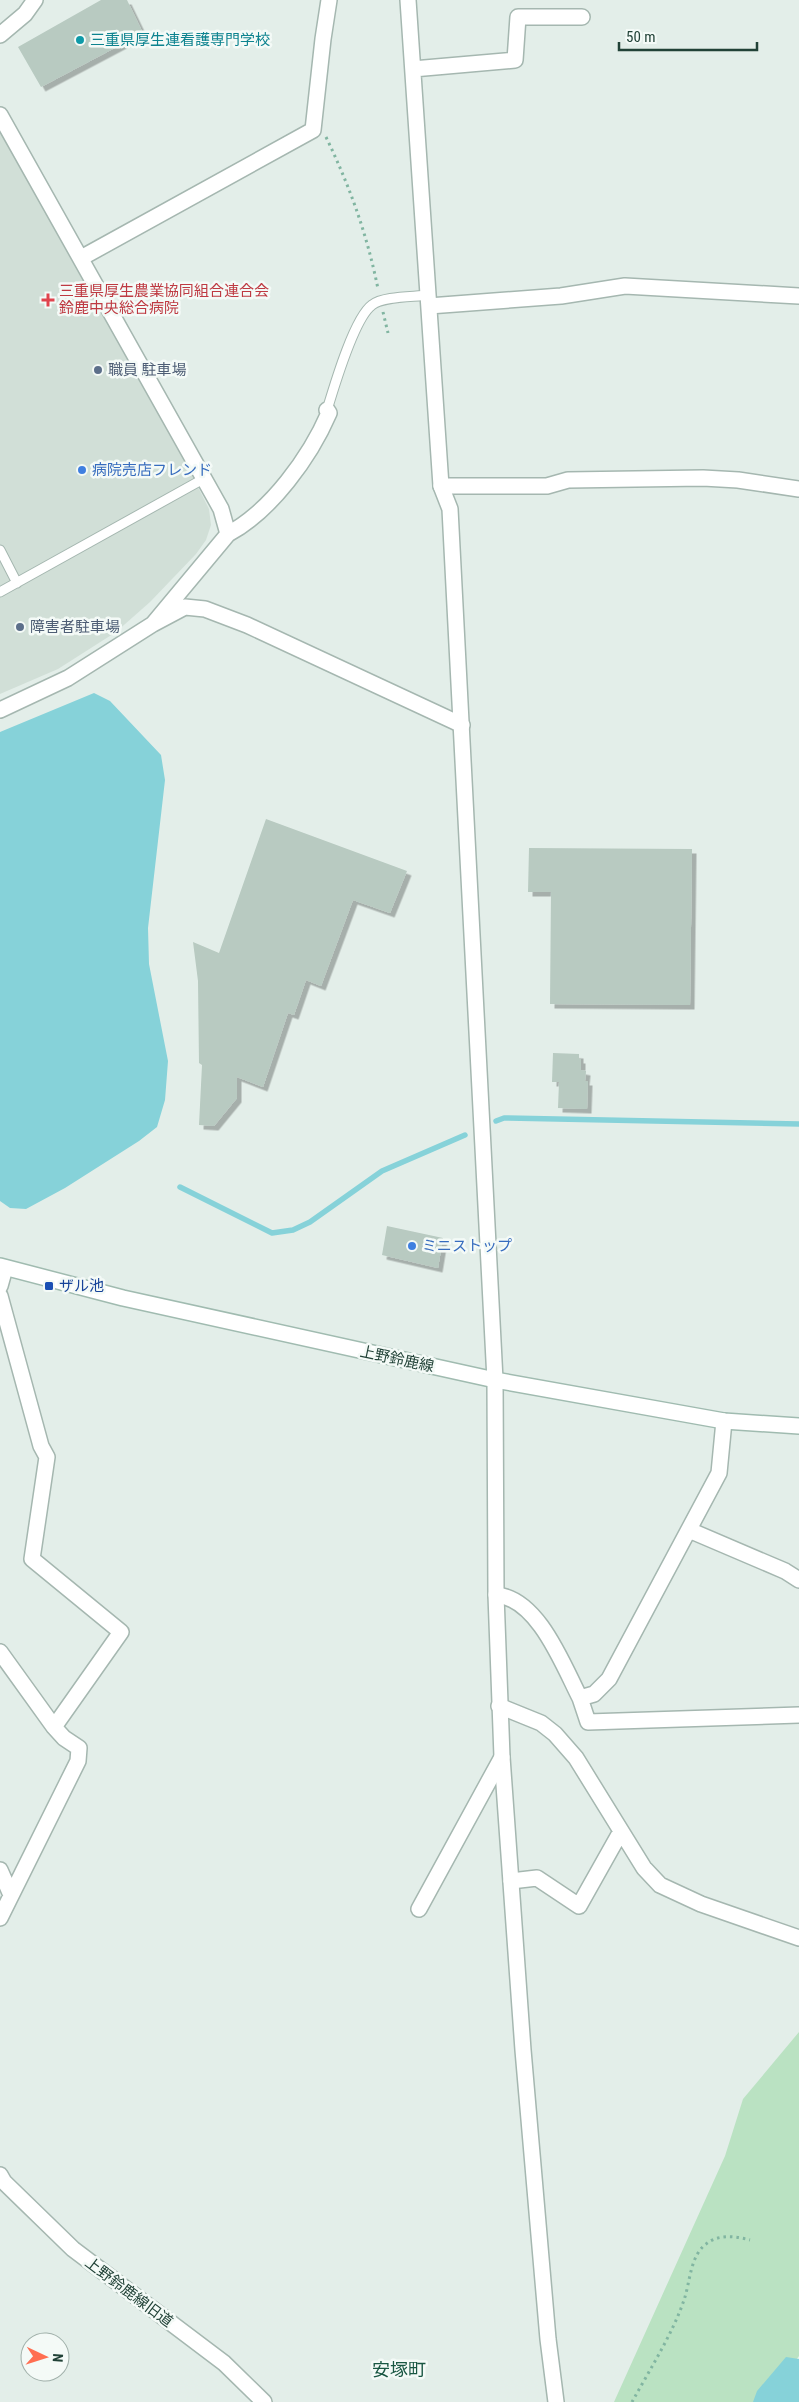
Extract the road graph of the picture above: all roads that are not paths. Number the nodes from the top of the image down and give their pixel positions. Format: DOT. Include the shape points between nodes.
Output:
graph roads {
  1 [pos="35,0"];
  2 [pos="329,0"];
  3 [pos="408,0"];
  4 [pos="582,17"];
  5 [pos="0,35"];
  6 [pos="413,69"];
  7 [pos="0,115"];
  8 [pos="81,258"];
  9 [pos="799,296"];
  10 [pos="429,301"];
  11 [pos="327,410"];
  12 [pos="205,478"];
  13 [pos="442,486"];
  14 [pos="799,489"];
  15 [pos="228,534"];
  16 [pos="0,550"];
  17 [pos="17,583"];
  18 [pos="0,592"];
  19 [pos="154,624"];
  20 [pos="0,710"];
  21 [pos="462,725"];
  22 [pos="2,1267"];
  23 [pos="0,1286"];
  24 [pos="0,1296"];
  25 [pos="494,1380"];
  26 [pos="724,1421"];
  27 [pos="799,1426"];
  28 [pos="689,1530"];
  29 [pos="799,1580"];
  30 [pos="496,1595"];
  31 [pos="0,1652"];
  32 [pos="580,1698"];
  33 [pos="499,1706"];
  34 [pos="799,1715"];
  35 [pos="54,1727"];
  36 [pos="502,1757"];
  37 [pos="620,1833"];
  38 [pos="0,1870"];
  39 [pos="511,1882"];
  40 [pos="11,1895"];
  41 [pos="419,1909"];
  42 [pos="0,1918"];
  43 [pos="799,1938"];
  44 [pos="1,2180"];
  45 [pos="264,2402"];
  46 [pos="556,2402"];
  1 -- 5 [label="street" via="25,14"];
  2 -- 8 [label="street" via="313,130"];
  3 -- 6 [label="street"];
  4 -- 6 [label="street" via="518,17 515,60"];
  6 -- 10 [label="street"];
  7 -- 8 [label="street"];
  8 -- 12 [label="street"];
  9 -- 10 [label="street" via="625,286 561,296"];
  10 -- 11 [label="lane" via="381,301 364,312"];
  10 -- 13 [label="street"];
  11 -- 15 [label="street" via="318,437 294,474 242,526"];
  12 -- 15 [label="street" via="222,509"];
  12 -- 17 [label="lane"];
  13 -- 14 [label="street" via="547,486 568,480 704,478"];
  13 -- 21 [label="street" via="450,509"];
  15 -- 19 [label="street"];
  16 -- 17 [label="lane"];
  17 -- 18 [label="lane"];
  19 -- 20 [label="street" via="68,678"];
  19 -- 21 [label="street" via="185,607 205,609"];
  21 -- 25 [label="street"];
  22 -- 23 [label="street"];
  22 -- 25 [label="street, 上野鈴鹿線" via="123,1298"];
  24 -- 35 [label="street" via="24,1388 47,1457 32,1559 121,1632"];
  25 -- 26 [label="street, 上野鈴鹿線"];
  25 -- 30 [label="street"];
  26 -- 27 [label="street, 上野鈴鹿線"];
  26 -- 28 [label="street" via="719,1473"];
  28 -- 29 [label="street" via="786,1571"];
  28 -- 32 [label="street" via="609,1679 594,1694"];
  30 -- 32 [label="street" via="508,1596 521,1603 533,1617 550,1639"];
  30 -- 33 [label="street"];
  31 -- 35 [label="street"];
  32 -- 34 [label="street" via="588,1722"];
  33 -- 36 [label="street"];
  33 -- 37 [label="street" via="542,1723 555,1734 576,1758"];
  35 -- 40 [label="street" via="79,1748 78,1761"];
  36 -- 39 [label="street"];
  36 -- 41 [label="street"];
  37 -- 39 [label="street" via="579,1906 537,1878"];
  37 -- 43 [label="street" via="660,1885 701,1904"];
  38 -- 40 [label="street"];
  39 -- 46 [label="street" via="548,2339"];
  40 -- 42 [label="street"];
  44 -- 45 [label="street, 上野鈴鹿線旧道" via="73,2249 224,2363"];
}
